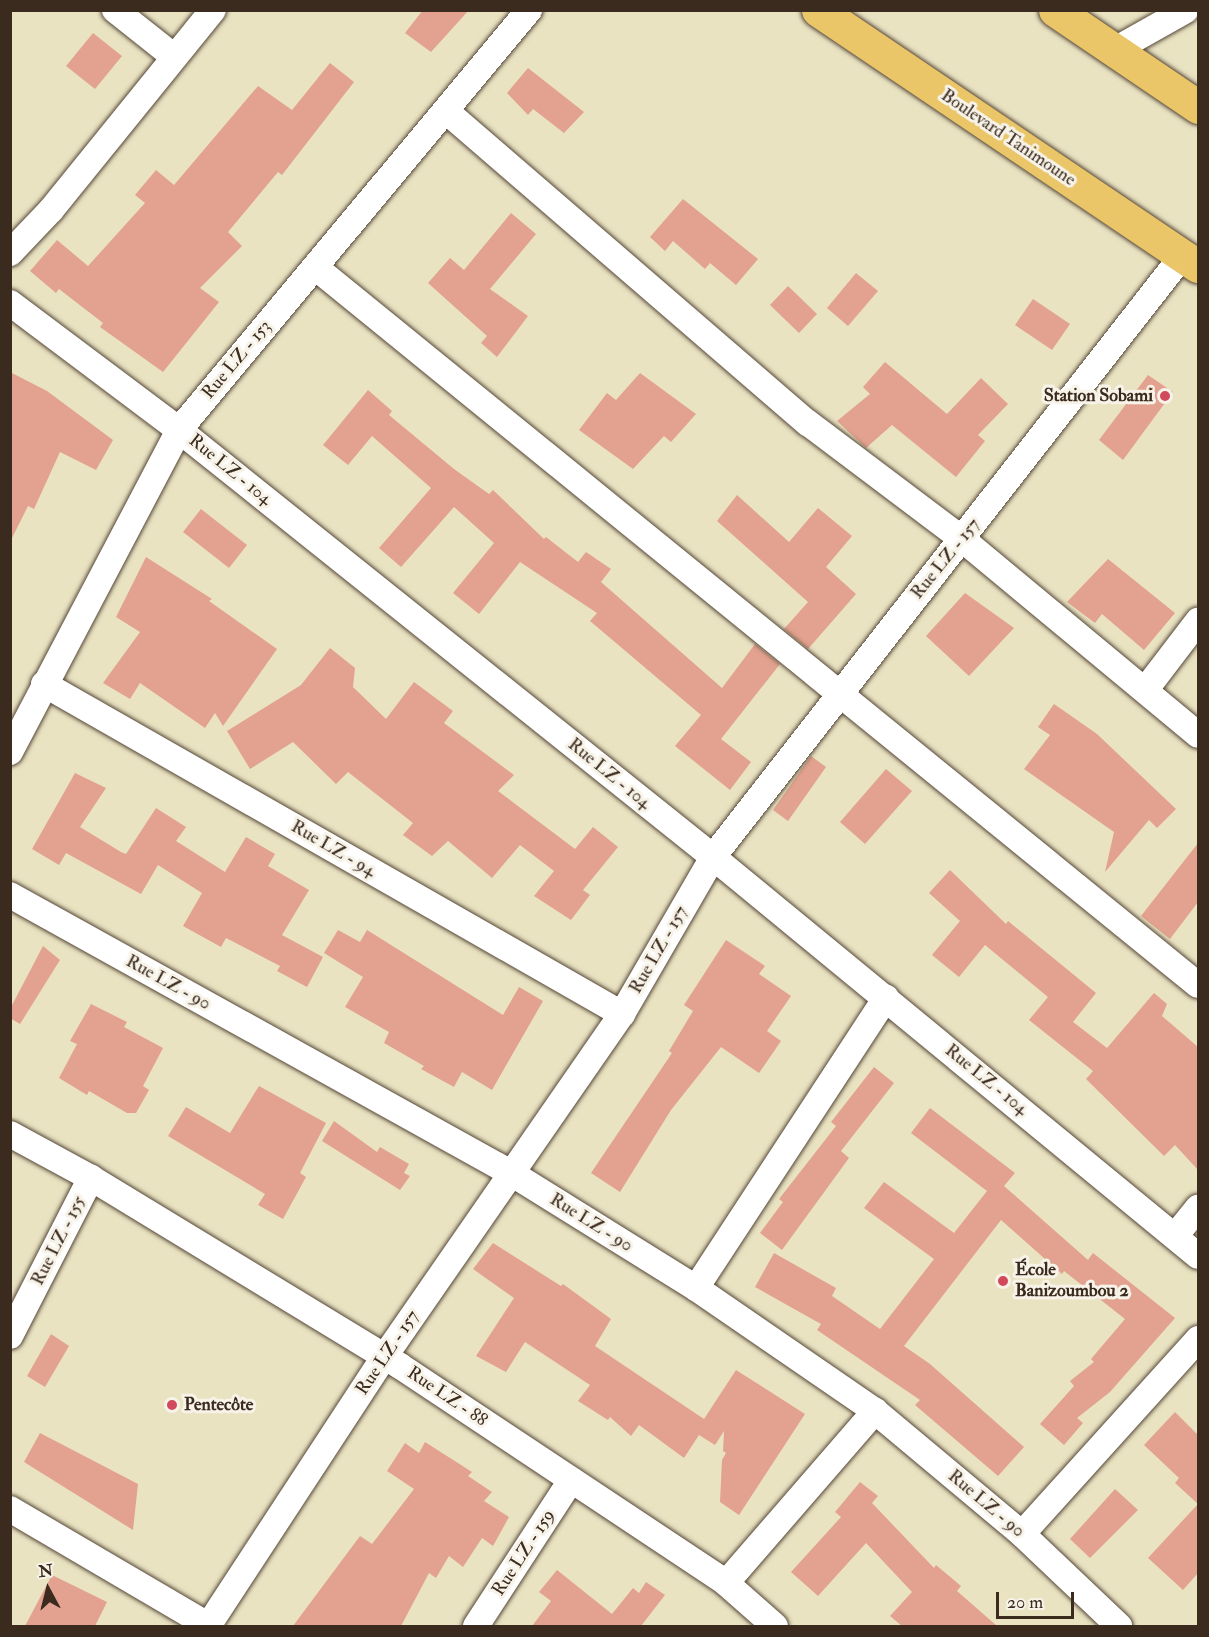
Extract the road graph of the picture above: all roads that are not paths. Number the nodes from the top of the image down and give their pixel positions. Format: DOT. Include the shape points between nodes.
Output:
graph roads {
  1 [pos="115,10"];
  2 [pos="213,10"];
  3 [pos="529,10"];
  4 [pos="818,10"];
  5 [pos="1055,10"];
  6 [pos="1186,10"];
  7 [pos="1115,50"];
  8 [pos="173,56"];
  9 [pos="1198,107"];
  10 [pos="447,111"];
  11 [pos="10,253"];
  12 [pos="1191,260"];
  13 [pos="315,267"];
  14 [pos="10,303"];
  15 [pos="179,430"];
  16 [pos="962,539"];
  17 [pos="1198,621"];
  18 [pos="44,684"];
  19 [pos="1146,690"];
  20 [pos="837,693"];
  21 [pos="1198,735"];
  22 [pos="10,752"];
  23 [pos="713,857"];
  24 [pos="10,895"];
  25 [pos="1198,985"];
  26 [pos="886,998"];
  27 [pos="622,1014"];
  28 [pos="10,1134"];
  29 [pos="511,1173"];
  30 [pos="90,1178"];
  31 [pos="1198,1208"];
  32 [pos="1176,1235"];
  33 [pos="1198,1256"];
  34 [pos="696,1288"];
  35 [pos="10,1336"];
  36 [pos="1198,1339"];
  37 [pos="385,1356"];
  38 [pos="875,1411"];
  39 [pos="571,1480"];
  40 [pos="10,1509"];
  41 [pos="1022,1534"];
  42 [pos="726,1583"];
  43 [pos="208,1626"];
  44 [pos="476,1626"];
  45 [pos="775,1626"];
  46 [pos="1119,1626"];
  1 -- 8 [label="street"];
  2 -- 8 [label="street"];
  3 -- 10 [label="street, Rue LZ - 153"];
  4 -- 12 [label="main road, Boulevard Tanimoune"];
  5 -- 7 [label="main road"];
  6 -- 7 [label="street"];
  7 -- 9 [label="main road"];
  8 -- 11 [label="street" via="51,210"];
  10 -- 13 [label="street, Rue LZ - 153"];
  10 -- 16 [label="street" via="808,423"];
  12 -- 16 [label="street, Rue LZ - 157" via="1149,302"];
  13 -- 15 [label="street, Rue LZ - 153"];
  13 -- 20 [label="street"];
  14 -- 15 [label="street, Rue LZ - 104"];
  15 -- 18 [label="street, Rue LZ - 153"];
  15 -- 23 [label="street, Rue LZ - 104"];
  16 -- 19 [label="street"];
  16 -- 20 [label="street, Rue LZ - 157"];
  17 -- 19 [label="street"];
  18 -- 22 [label="street, Rue LZ - 153"];
  18 -- 27 [label="street, Rue LZ - 94"];
  19 -- 21 [label="street"];
  20 -- 23 [label="street, Rue LZ - 157"];
  20 -- 25 [label="street"];
  23 -- 26 [label="street, Rue LZ - 104"];
  23 -- 27 [label="street, Rue LZ - 157"];
  24 -- 29 [label="street, Rue LZ - 90"];
  26 -- 32 [label="street, Rue LZ - 104"];
  26 -- 34 [label="street"];
  27 -- 29 [label="street, Rue LZ - 157"];
  28 -- 30 [label="street, Rue LZ - 88"];
  29 -- 34 [label="street, Rue LZ - 90"];
  29 -- 37 [label="street, Rue LZ - 157"];
  30 -- 35 [label="street, Rue LZ - 155"];
  30 -- 37 [label="street, Rue LZ - 88"];
  31 -- 32 [label="street"];
  32 -- 33 [label="street, Rue LZ - 104"];
  34 -- 38 [label="street, Rue LZ - 90"];
  36 -- 41 [label="street"];
  37 -- 39 [label="street, Rue LZ - 88"];
  37 -- 43 [label="street, Rue LZ - 157"];
  38 -- 41 [label="street, Rue LZ - 90"];
  38 -- 42 [label="street"];
  39 -- 42 [label="street, Rue LZ - 88"];
  39 -- 44 [label="street, Rue LZ - 159"];
  40 -- 43 [label="street"];
  41 -- 46 [label="street, Rue LZ - 90"];
  42 -- 45 [label="street, Rue LZ - 88"];
}
